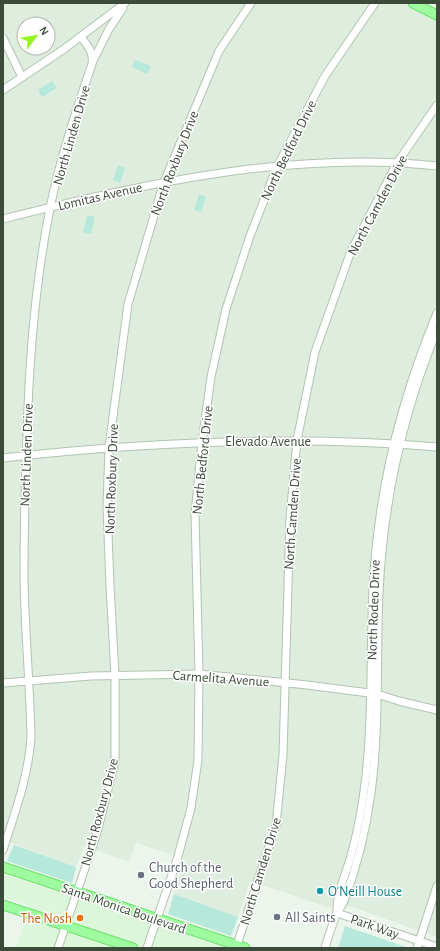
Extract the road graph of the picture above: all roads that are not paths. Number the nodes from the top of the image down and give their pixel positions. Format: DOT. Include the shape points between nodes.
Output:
graph roads {
  1 [pos="127,3"];
  2 [pos="250,3"];
  3 [pos="375,3"];
  4 [pos="413,3"];
  5 [pos="437,15"];
  6 [pos="81,37"];
  7 [pos="3,38"];
  8 [pos="92,64"];
  9 [pos="22,78"];
  10 [pos="3,90"];
  11 [pos="437,105"];
  12 [pos="397,163"];
  13 [pos="437,166"];
  14 [pos="278,167"];
  15 [pos="164,182"];
  16 [pos="50,207"];
  17 [pos="3,219"];
  18 [pos="437,313"];
  19 [pos="437,330"];
  20 [pos="297,440"];
  21 [pos="202,442"];
  22 [pos="397,444"];
  23 [pos="437,447"];
  24 [pos="109,448"];
  25 [pos="26,456"];
  26 [pos="3,458"];
  27 [pos="199,674"];
  28 [pos="115,675"];
  29 [pos="29,681"];
  30 [pos="3,683"];
  31 [pos="286,683"];
  32 [pos="374,694"];
  33 [pos="437,710"];
  34 [pos="3,850"];
  35 [pos="3,867"];
  36 [pos="437,886"];
  37 [pos="77,892"];
  38 [pos="3,905"];
  39 [pos="337,913"];
  40 [pos="157,919"];
  41 [pos="65,925"];
  42 [pos="418,944"];
  43 [pos="239,947"];
  44 [pos="437,947"];
  45 [pos="58,948"];
  46 [pos="133,948"];
  47 [pos="147,948"];
  48 [pos="325,948"];
  1 -- 6 [label="street"];
  1 -- 8 [label="street, North Linden Drive" via="109,29"];
  2 -- 15 [label="street, North Roxbury Drive" via="219,52"];
  3 -- 14 [label="street, North Bedford Drive" via="325,76"];
  4 -- 5 [label="main road"];
  6 -- 8 [label="street" via="92,53"];
  6 -- 9 [label="street"];
  7 -- 9 [label="street"];
  8 -- 16 [label="street, North Linden Drive" via="64,152"];
  9 -- 10 [label="street"];
  11 -- 12 [label="street, North Camden Drive"];
  12 -- 13 [label="street, Lomitas Avenue"];
  12 -- 14 [label="street, Lomitas Avenue" via="337,163"];
  12 -- 20 [label="street, North Camden Drive" via="351,251 315,352"];
  14 -- 15 [label="street, Lomitas Avenue"];
  14 -- 21 [label="street, North Bedford Drive" via="250,236 226,309 211,377"];
  15 -- 16 [label="street, Lomitas Avenue"];
  15 -- 24 [label="street, North Roxbury Drive" via="128,304"];
  16 -- 17 [label="street, Lomitas Avenue"];
  16 -- 25 [label="street, North Linden Drive" via="34,314 29,366"];
  18 -- 22 [label="street, North Rodeo Drive" via="414,375"];
  19 -- 22 [label="street, North Rodeo Drive"];
  20 -- 21 [label="street, Elevado Avenue"];
  20 -- 22 [label="street, Elevado Avenue"];
  20 -- 31 [label="street, North Camden Drive" via="290,518"];
  21 -- 24 [label="street, Elevado Avenue"];
  21 -- 27 [label="street, North Bedford Drive" via="196,514"];
  22 -- 23 [label="street, Elevado Avenue"];
  22 -- 32 [label="street, North Rodeo Drive" via="385,487 376,551 373,591"];
  24 -- 25 [label="street, Elevado Avenue"];
  24 -- 28 [label="street, North Roxbury Drive" via="108,545"];
  25 -- 26 [label="street, Elevado Avenue"];
  25 -- 29 [label="street, North Linden Drive" via="24,583"];
  27 -- 28 [label="street, Carmelita Avenue"];
  27 -- 31 [label="street, Carmelita Avenue"];
  27 -- 40 [label="street, North Bedford Drive" via="198,760 191,808"];
  28 -- 29 [label="street, Carmelita Avenue"];
  28 -- 37 [label="street, North Roxbury Drive" via="115,760 97,833"];
  29 -- 30 [label="street, Carmelita Avenue"];
  29 -- 34 [label="street, North Linden Drive" via="31,738 27,770"];
  31 -- 32 [label="street, Carmelita Avenue"];
  31 -- 43 [label="street, North Camden Drive" via="284,755 276,825"];
  32 -- 33 [label="street, Carmelita Avenue"];
  32 -- 39 [label="street, North Rodeo Drive" via="364,797 354,844 337,900"];
  35 -- 37 [label="main road, Santa Monica Boulevard"];
  36 -- 42 [label="street"];
  37 -- 40 [label="main road, Santa Monica Boulevard"];
  37 -- 41 [label="street, North Roxbury Drive"];
  38 -- 41 [label="main road"];
  39 -- 42 [label="street, Park Way"];
  39 -- 48 [label="street, North Rodeo Drive"];
  40 -- 43 [label="main road, Santa Monica Boulevard"];
  40 -- 47 [label="street, North Bedford Drive"];
  41 -- 45 [label="street, North Roxbury Drive"];
  41 -- 46 [label="main road"];
  42 -- 44 [label="street, Park Way"];
}
